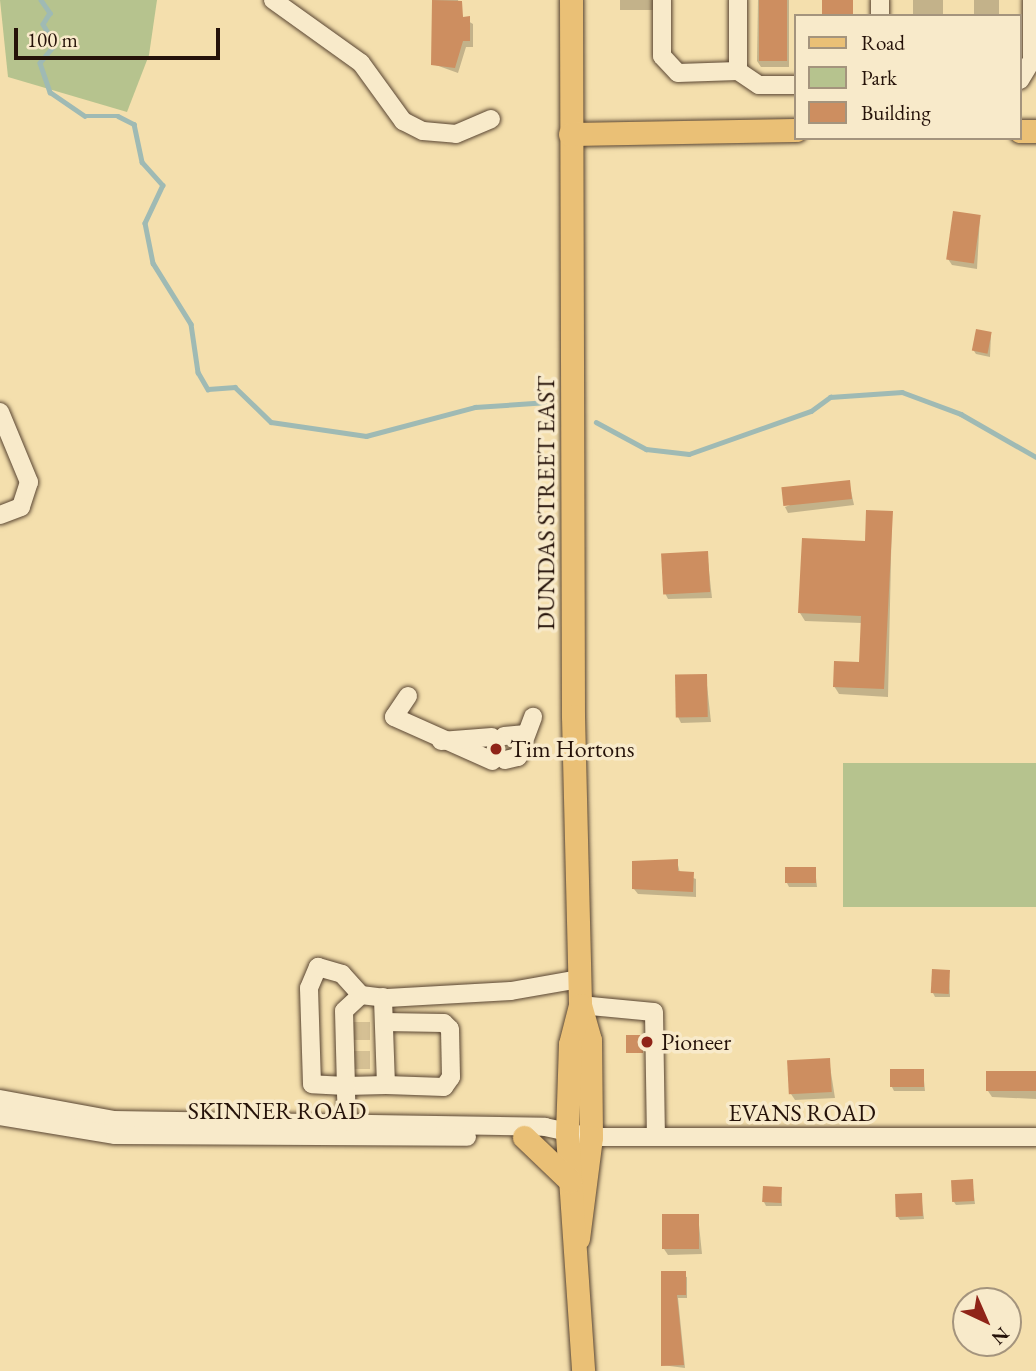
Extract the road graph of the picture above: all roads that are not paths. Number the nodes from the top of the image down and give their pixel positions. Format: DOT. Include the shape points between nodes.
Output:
graph roads {
  1 [pos="273,0"];
  2 [pos="571,0"];
  3 [pos="662,0"];
  4 [pos="738,0"];
  5 [pos="1032,0"];
  6 [pos="738,71"];
  7 [pos="1022,77"];
  8 [pos="794,85"];
  9 [pos="491,119"];
  10 [pos="794,130"];
  11 [pos="570,134"];
  12 [pos="0,412"];
  13 [pos="0,515"];
  14 [pos="408,696"];
  15 [pos="441,741"];
  16 [pos="580,979"];
  17 [pos="361,995"];
  18 [pos="383,998"];
  19 [pos="580,1005"];
  20 [pos="380,1028"];
  21 [pos="386,1085"];
  22 [pos="346,1086"];
  23 [pos="0,1099"];
  24 [pos="0,1116"];
  25 [pos="347,1122"];
  26 [pos="561,1132"];
  27 [pos="656,1136"];
  28 [pos="524,1137"];
  29 [pos="591,1137"];
  30 [pos="1036,1137"];
  31 [pos="570,1181"];
  32 [pos="578,1238"];
  33 [pos="583,1371"];
  1 -- 9 [label="street" via="360,63 403,121 423,131 456,134"];
  2 -- 11 [label="main road, DUNDAS STREET EAST"];
  3 -- 6 [label="street" via="662,56 669,69"];
  4 -- 6 [label="street"];
  5 -- 7 [label="street" via="1032,60"];
  6 -- 8 [label="street" via="758,85"];
  10 -- 11 [label="main road"];
  11 -- 16 [label="main road, DUNDAS STREET EAST"];
  12 -- 13 [label="street" via="29,482 21,507"];
  14 -- 15 [label="street" via="394,717"];
  15 -- 15 [label="street" via="498,736 530,725 518,757 499,761"];
  16 -- 18 [label="street" via="511,991"];
  16 -- 19 [label="main road, DUNDAS STREET EAST"];
  17 -- 18 [label="street"];
  17 -- 22 [label="street" via="344,1011"];
  17 -- 22 [label="street" via="328,967 312,972 312,1084"];
  18 -- 20 [label="street"];
  19 -- 26 [label="main road, DUNDAS STREET EAST" via="570,1044"];
  19 -- 27 [label="street" via="654,1012"];
  19 -- 29 [label="main road, DUNDAS STREET EAST" via="590,1040"];
  20 -- 21 [label="street" via="379,1060"];
  20 -- 21 [label="street" via="444,1023 450,1029 451,1077 444,1087"];
  21 -- 22 [label="street"];
  22 -- 25 [label="street"];
  23 -- 25 [label="street, SKINNER ROAD" via="114,1120"];
  24 -- 28 [label="street, SKINNER ROAD" via="115,1135"];
  25 -- 26 [label="street, SKINNER ROAD"];
  26 -- 28 [label="street, SKINNER ROAD"];
  26 -- 29 [label="street, EVANS ROAD"];
  26 -- 31 [label="main road, DUNDAS STREET EAST"];
  27 -- 29 [label="street, EVANS ROAD"];
  27 -- 30 [label="street, EVANS ROAD"];
  28 -- 31 [label="main road"];
  29 -- 32 [label="main road, DUNDAS STREET EAST"];
  31 -- 32 [label="main road, DUNDAS STREET EAST"];
  32 -- 33 [label="main road, DUNDAS STREET EAST"];
}
